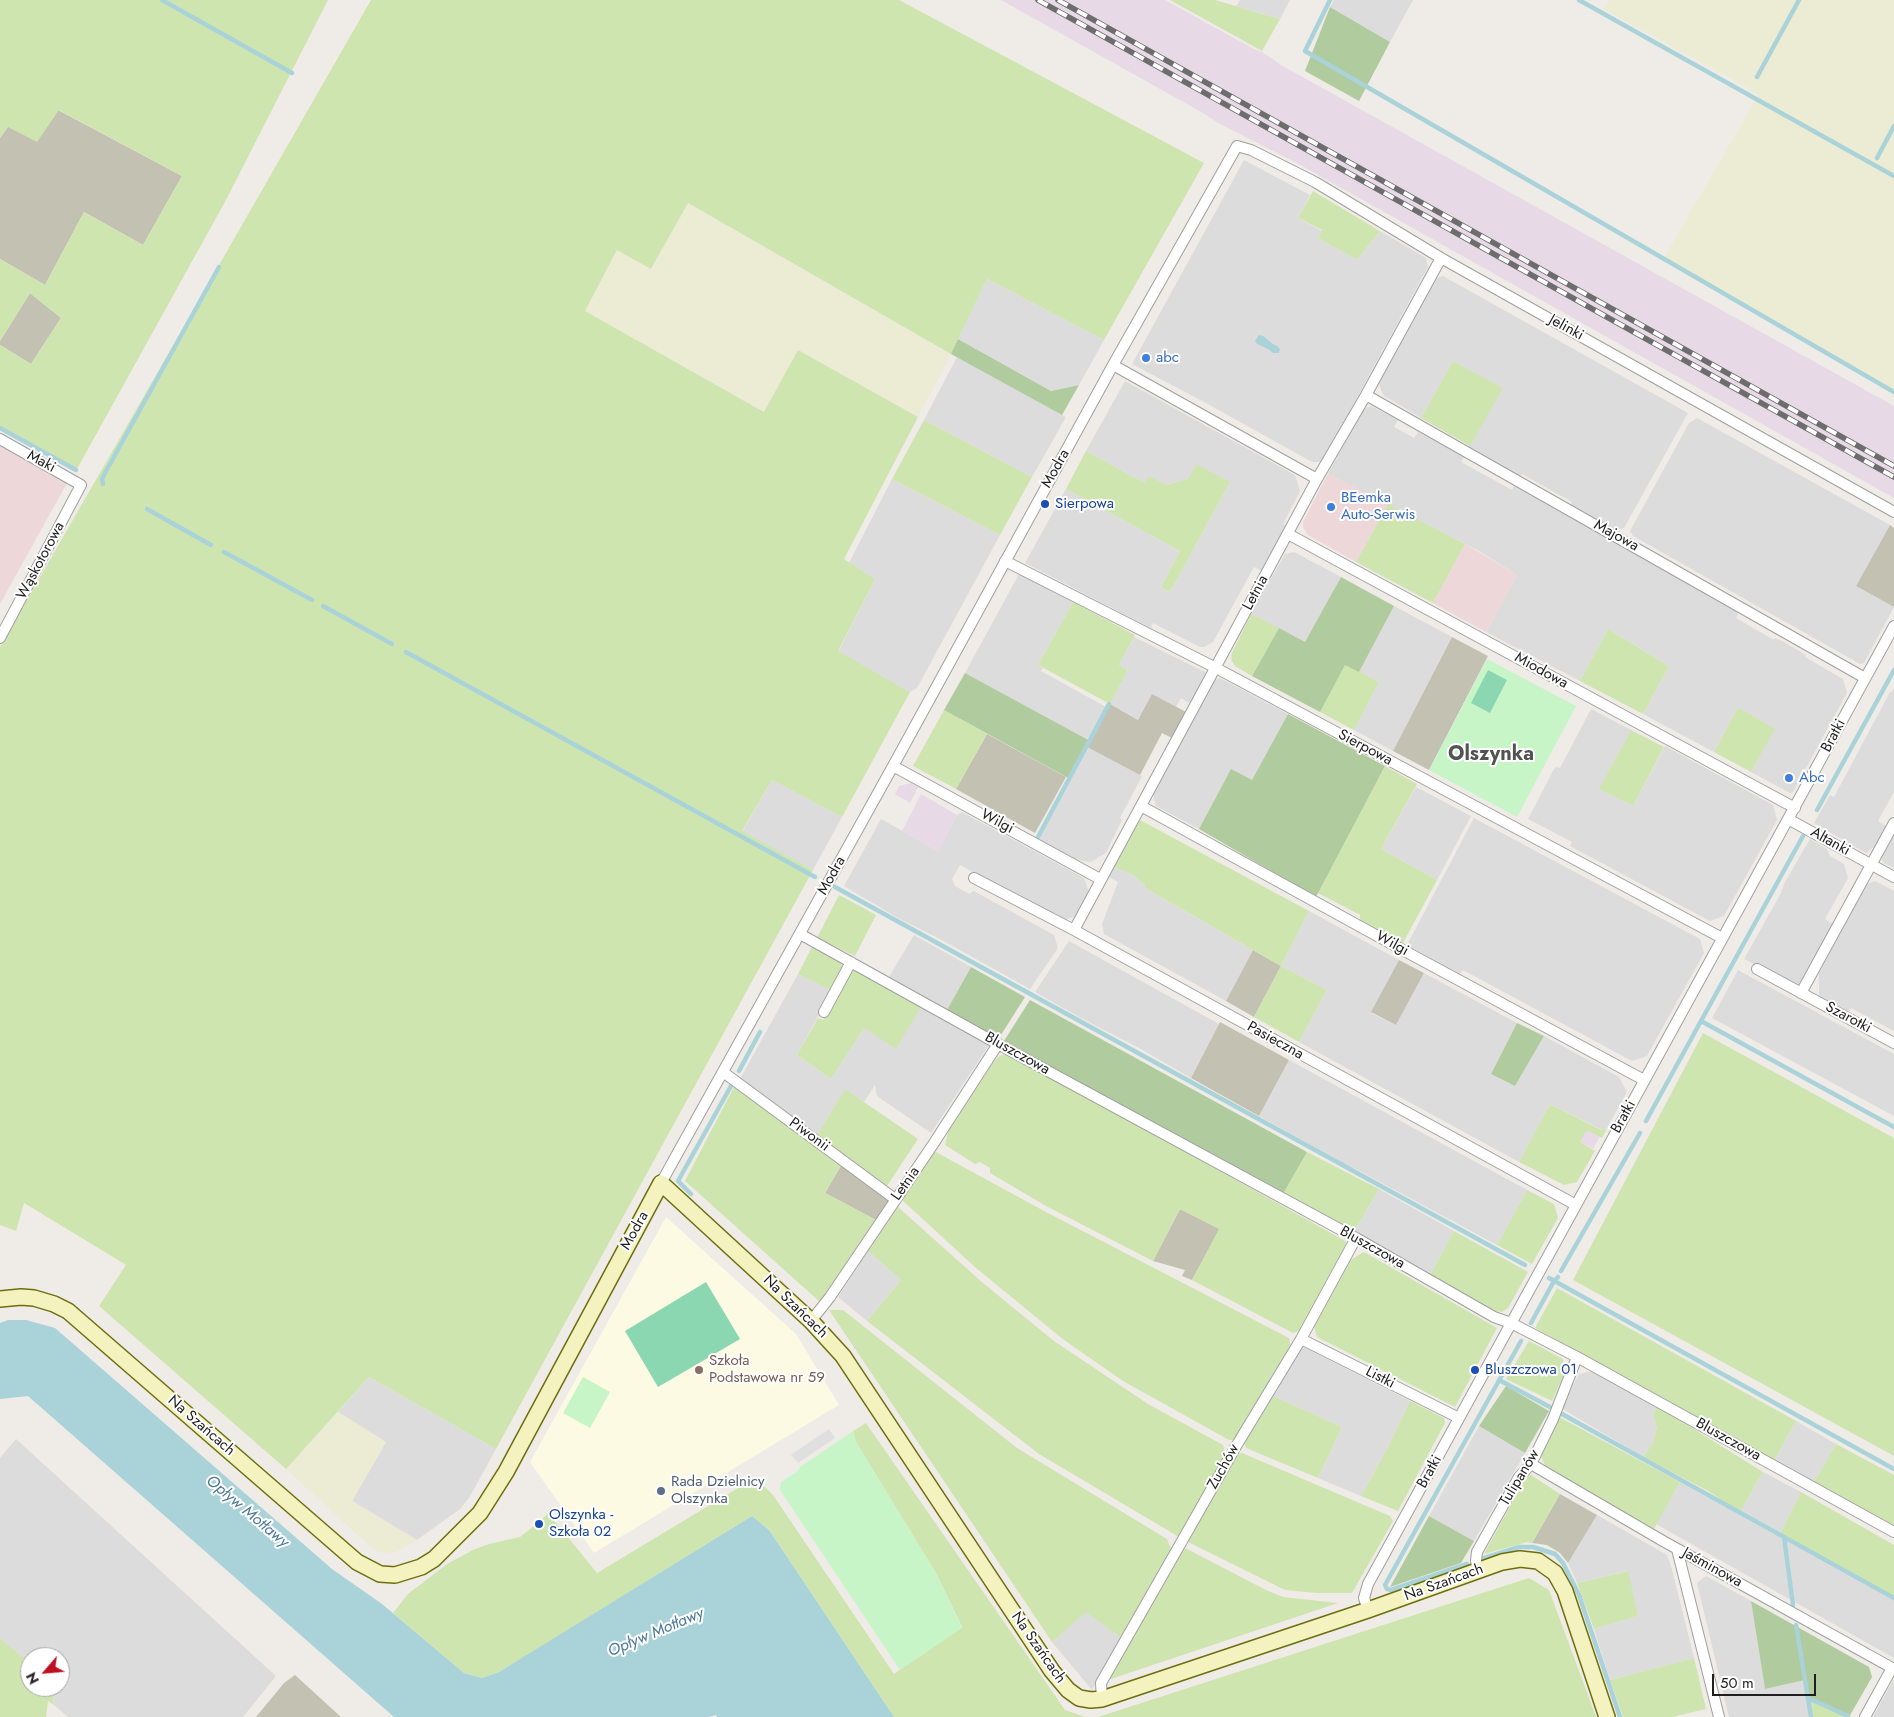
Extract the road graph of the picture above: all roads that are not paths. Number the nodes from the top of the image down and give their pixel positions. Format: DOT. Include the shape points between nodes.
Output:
graph roads {
  1 [pos="1237,146"];
  2 [pos="1441,258"];
  3 [pos="1113,365"];
  4 [pos="1366,395"];
  5 [pos="0,439"];
  6 [pos="1317,479"];
  7 [pos="81,485"];
  8 [pos="1894,512"];
  9 [pos="1288,534"];
  10 [pos="1005,561"];
  11 [pos="1894,626"];
  12 [pos="0,638"];
  13 [pos="1216,668"];
  14 [pos="1865,678"];
  15 [pos="893,766"];
  16 [pos="1142,806"];
  17 [pos="1795,808"];
  18 [pos="1788,819"];
  19 [pos="1894,824"];
  20 [pos="1871,864"];
  21 [pos="1894,877"];
  22 [pos="974,878"];
  23 [pos="1100,879"];
  24 [pos="1074,930"];
  25 [pos="800,934"];
  26 [pos="1722,938"];
  27 [pos="851,962"];
  28 [pos="1757,969"];
  29 [pos="1801,993"];
  30 [pos="824,1012"];
  31 [pos="1894,1043"];
  32 [pos="998,1044"];
  33 [pos="723,1072"];
  34 [pos="1644,1080"];
  35 [pos="661,1183"];
  36 [pos="895,1199"];
  37 [pos="1576,1205"];
  38 [pos="1356,1238"];
  39 [pos="0,1299"];
  40 [pos="810,1321"];
  41 [pos="1511,1323"];
  42 [pos="1301,1339"];
  43 [pos="1577,1357"];
  44 [pos="1459,1418"];
  45 [pos="1531,1464"];
  46 [pos="1894,1532"];
  47 [pos="1677,1549"];
  48 [pos="1478,1571"];
  49 [pos="395,1575"];
  50 [pos="1368,1610"];
  51 [pos="1893,1669"];
  52 [pos="1102,1699"];
  53 [pos="1607,1717"];
  54 [pos="1719,1717"];
  55 [pos="1865,1717"];
  1 -- 2 [label="street, Jelinki" via="1315,182"];
  1 -- 3 [label="street, Modra"];
  2 -- 4 [label="street, Letnia"];
  2 -- 8 [label="street, Jelinki"];
  3 -- 6 [label="street"];
  3 -- 10 [label="street, Modra"];
  4 -- 6 [label="street, Letnia"];
  4 -- 14 [label="street, Majowa"];
  5 -- 7 [label="street, Maki"];
  6 -- 9 [label="street, Letnia"];
  7 -- 12 [label="street, Wąskotorowa"];
  9 -- 13 [label="street, Letnia"];
  9 -- 17 [label="street, Miodowa"];
  10 -- 13 [label="street, Sierpowa"];
  10 -- 15 [label="street, Modra"];
  11 -- 14 [label="street, Bratki"];
  13 -- 16 [label="street, Letnia"];
  13 -- 26 [label="street, Sierpowa"];
  14 -- 17 [label="street, Bratki"];
  15 -- 23 [label="street, Wilgi"];
  15 -- 25 [label="street, Modra"];
  16 -- 23 [label="street, Letnia"];
  16 -- 34 [label="street, Wilgi"];
  17 -- 18 [label="street, Bratki"];
  18 -- 20 [label="street, Altanki"];
  18 -- 26 [label="street, Bratki"];
  19 -- 20 [label="street"];
  20 -- 21 [label="street, Altanki"];
  20 -- 29 [label="street"];
  22 -- 24 [label="street, Pasieczna"];
  23 -- 24 [label="street, Letnia"];
  24 -- 37 [label="street, Pasieczna"];
  25 -- 27 [label="street, Bluszczowa"];
  25 -- 33 [label="street, Modra"];
  26 -- 34 [label="street, Bratki"];
  27 -- 30 [label="street"];
  27 -- 32 [label="street, Bluszczowa"];
  28 -- 29 [label="street, Szarotki"];
  29 -- 31 [label="street, Szarotki"];
  32 -- 36 [label="street, Letnia"];
  32 -- 38 [label="street, Bluszczowa"];
  33 -- 35 [label="street, Modra"];
  33 -- 36 [label="street, Piwonii"];
  34 -- 37 [label="street, Bratki"];
  35 -- 40 [label="street, Na Szańcach"];
  35 -- 49 [label="street, Modra" via="506,1472 480,1513 434,1559 422,1567"];
  36 -- 40 [label="street, Letnia" via="830,1297"];
  37 -- 41 [label="street, Bratki"];
  38 -- 41 [label="street, Bluszczowa" via="1494,1317"];
  38 -- 42 [label="street, Zuchów"];
  39 -- 49 [label="street, Na Szańcach" via="34,1298 68,1311 356,1562 380,1574"];
  40 -- 52 [label="street, Na Szańcach" via="843,1356 1052,1671 1068,1690 1080,1698"];
  41 -- 43 [label="street, Bluszczowa"];
  41 -- 44 [label="street, Bratki"];
  42 -- 44 [label="street, Listki"];
  42 -- 52 [label="street, Zuchów" via="1235,1448 1102,1683"];
  43 -- 45 [label="street, Tulipanów"];
  43 -- 46 [label="street, Bluszczowa"];
  44 -- 50 [label="street, Bratki" via="1368,1584 1364,1598"];
  45 -- 47 [label="street, Jaśminowa"];
  45 -- 48 [label="street, Tulipanów" via="1519,1477 1477,1552"];
  47 -- 51 [label="street, Jaśminowa"];
  47 -- 54 [label="street"];
  48 -- 50 [label="street, Na Szańcach"];
  48 -- 53 [label="street, Na Szańcach" via="1520,1559 1538,1560 1555,1573"];
  50 -- 52 [label="street, Na Szańcach"];
  51 -- 55 [label="street"];
}
